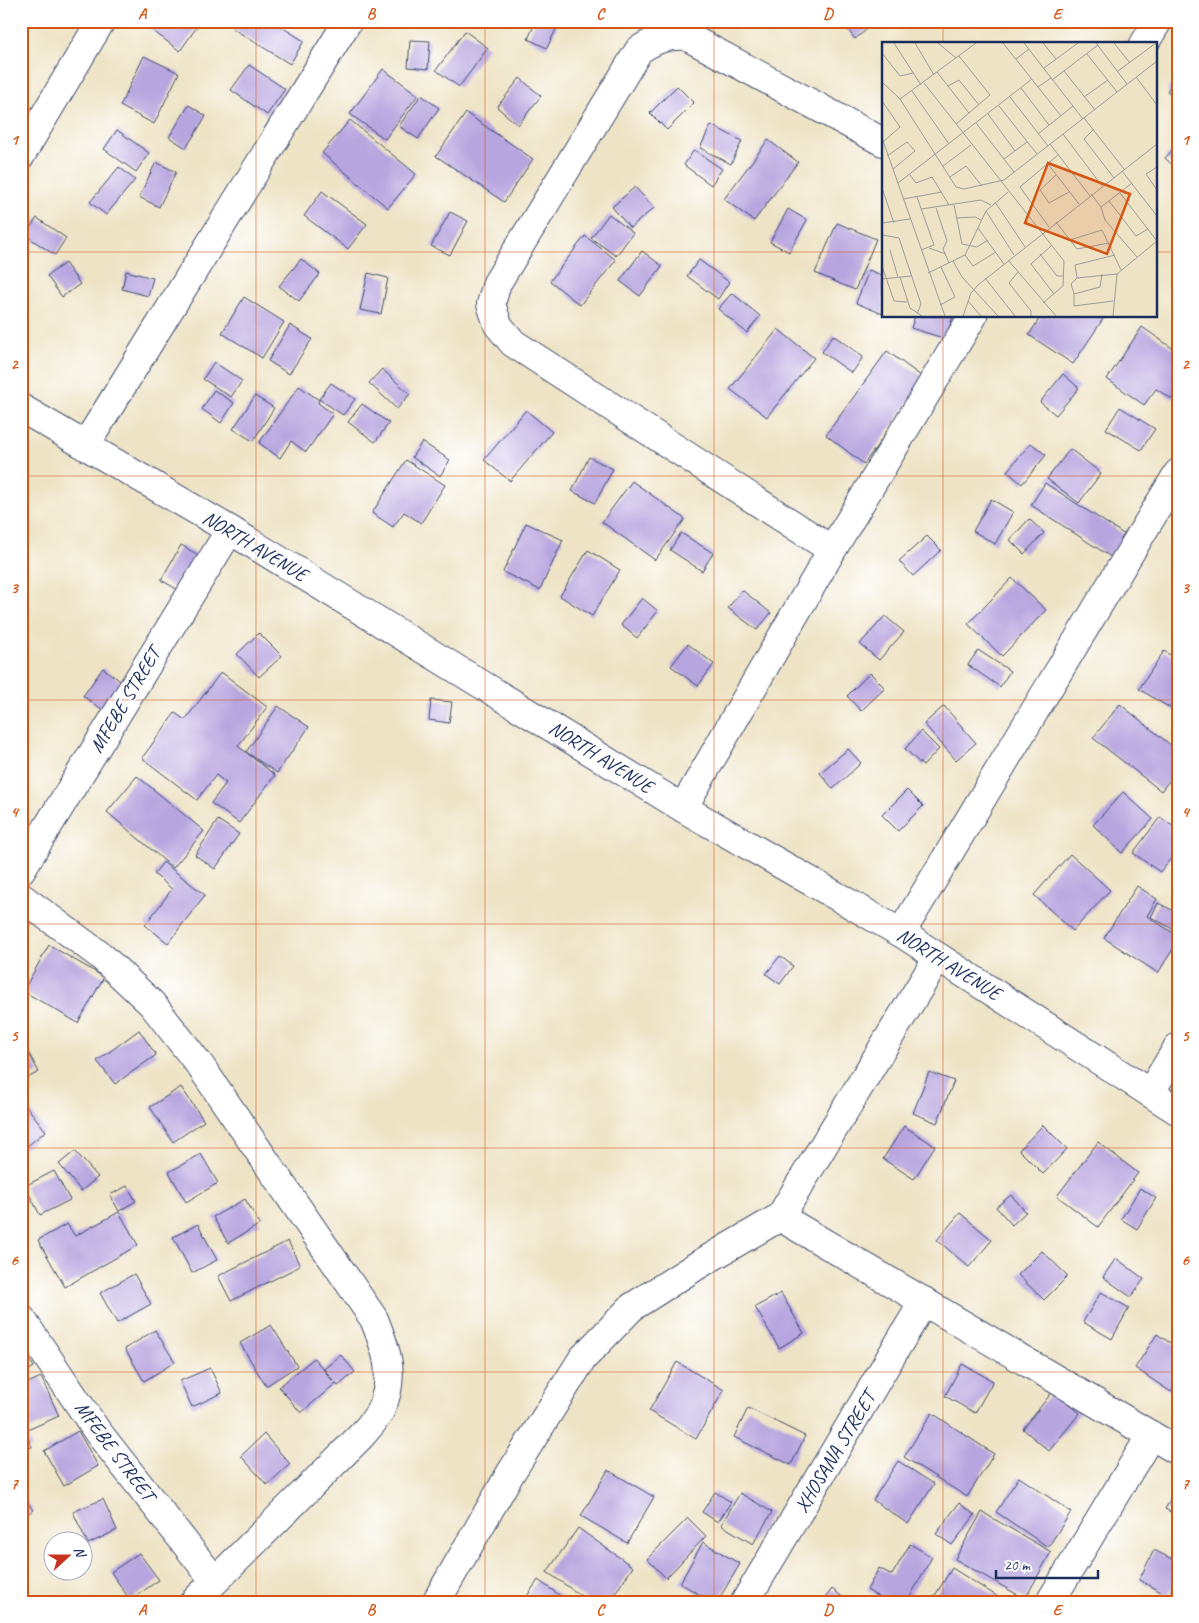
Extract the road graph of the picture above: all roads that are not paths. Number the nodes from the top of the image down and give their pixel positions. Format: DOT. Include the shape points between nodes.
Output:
graph roads {
  1 [pos="101,21"];
  2 [pos="348,21"];
  3 [pos="1158,21"];
  4 [pos="1145,42"];
  5 [pos="882,141"];
  6 [pos="21,155"];
  7 [pos="972,318"];
  8 [pos="21,408"];
  9 [pos="85,446"];
  10 [pos="1178,473"];
  11 [pos="230,530"];
  12 [pos="832,550"];
  13 [pos="683,808"];
  14 [pos="21,870"];
  15 [pos="21,898"];
  16 [pos="901,934"];
  17 [pos="938,957"];
  18 [pos="1178,1048"];
  19 [pos="1150,1093"];
  20 [pos="1178,1111"];
  21 [pos="780,1217"];
  22 [pos="924,1302"];
  23 [pos="21,1318"];
  24 [pos="1151,1435"];
  25 [pos="1178,1450"];
  26 [pos="214,1580"];
  27 [pos="194,1602"];
  28 [pos="436,1602"];
  29 [pos="745,1602"];
  30 [pos="1050,1602"];
  1 -- 6 [label="street"];
  2 -- 9 [label="street"];
  3 -- 4 [label="street"];
  5 -- 12 [label="street" via="686,36 653,41 639,50 496,283 491,304 498,325 513,343"];
  7 -- 12 [label="street"];
  8 -- 9 [label="street, NORTH AVENUE"];
  9 -- 11 [label="street, NORTH AVENUE"];
  10 -- 16 [label="street"];
  11 -- 13 [label="street, NORTH AVENUE"];
  11 -- 14 [label="street, MFEBE STREET"];
  12 -- 13 [label="street"];
  13 -- 16 [label="street, NORTH AVENUE"];
  15 -- 26 [label="street" via="101,956 152,1004 199,1064 374,1319 386,1350 390,1384 381,1411 360,1437"];
  16 -- 17 [label="street, NORTH AVENUE"];
  17 -- 19 [label="street, NORTH AVENUE"];
  17 -- 21 [label="street"];
  18 -- 19 [label="street"];
  19 -- 20 [label="street, NORTH AVENUE"];
  21 -- 22 [label="street"];
  21 -- 28 [label="street" via="632,1307 583,1358 510,1474"];
  22 -- 24 [label="street"];
  22 -- 29 [label="street, XHOSANA STREET"];
  23 -- 26 [label="street, MFEBE STREET" via="97,1431"];
  24 -- 25 [label="street"];
  24 -- 30 [label="street"];
  26 -- 27 [label="street"];
}
